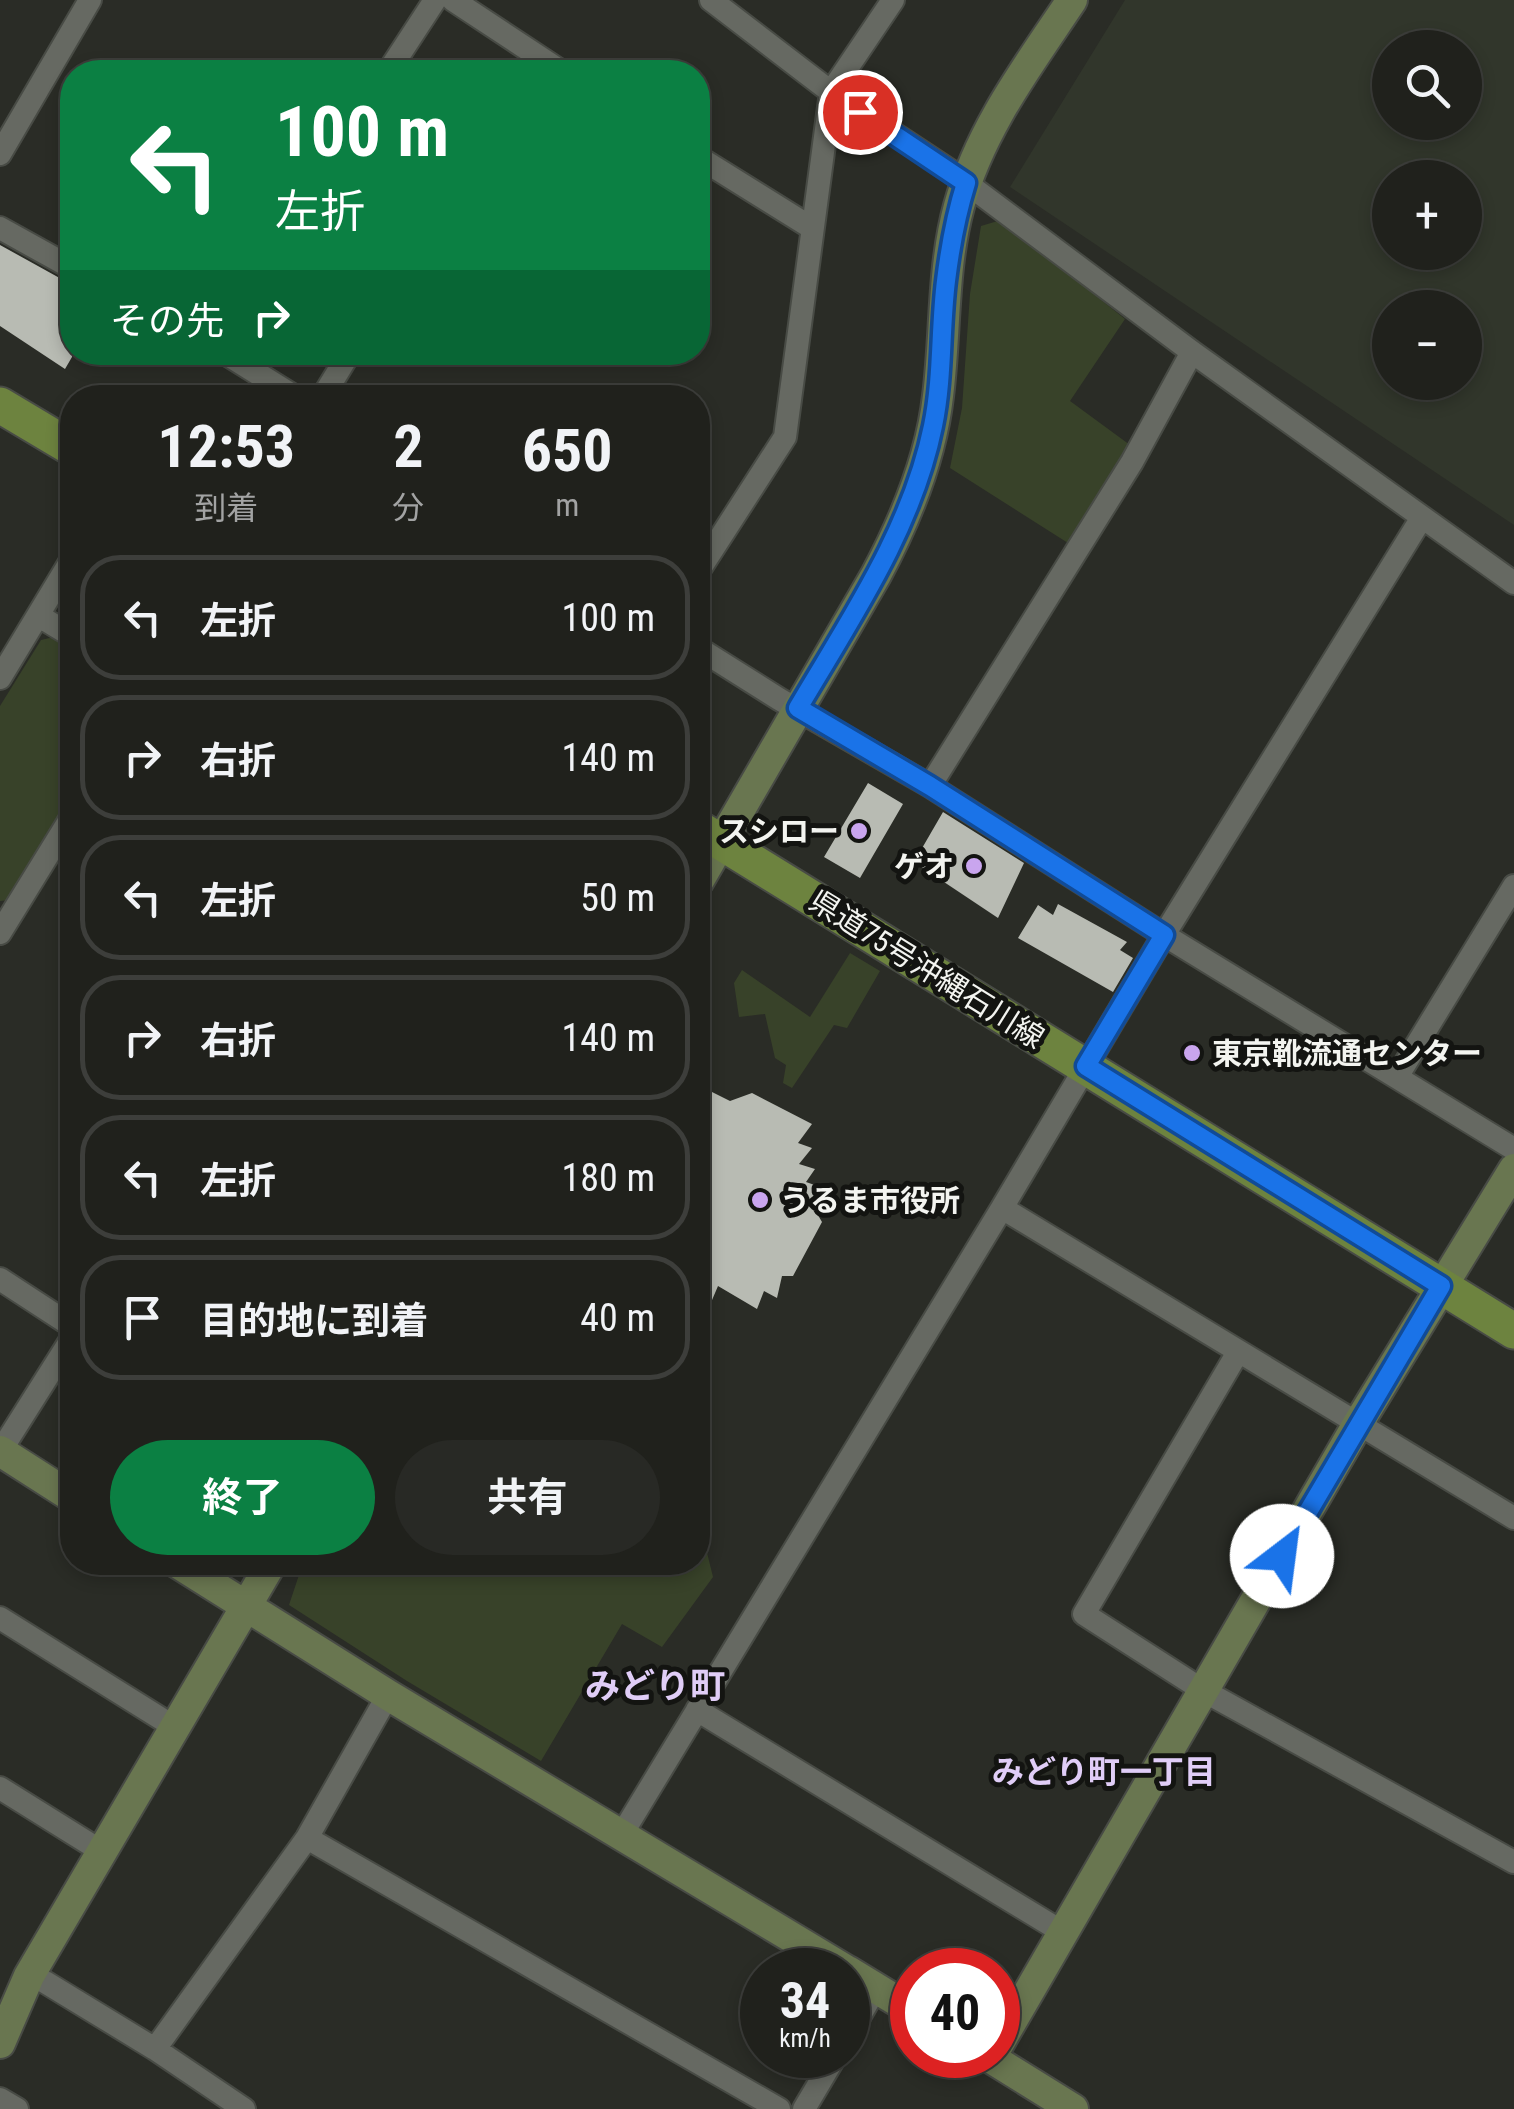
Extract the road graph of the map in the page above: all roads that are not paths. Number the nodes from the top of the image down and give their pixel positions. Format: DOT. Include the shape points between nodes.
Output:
graph roads {
  1 [pos="90,0"];
  2 [pos="435,0"];
  3 [pos="452,0"];
  4 [pos="893,0"];
  5 [pos="1072,0"];
  6 [pos="727,4"];
  7 [pos="396,60"];
  8 [pos="524,60"];
  9 [pos="831,92"];
  10 [pos="0,154"];
  11 [pos="710,164"];
  12 [pos="966,183"];
  13 [pos="0,228"];
  14 [pos="812,228"];
  15 [pos="60,261"];
  16 [pos="1192,352"];
  17 [pos="244,365"];
  18 [pos="277,385"];
  19 [pos="0,405"];
  20 [pos="60,441"];
  21 [pos="1421,519"];
  22 [pos="710,554"];
  23 [pos="60,580"];
  24 [pos="1514,584"];
  25 [pos="40,616"];
  26 [pos="60,628"];
  27 [pos="710,656"];
  28 [pos="0,678"];
  29 [pos="798,708"];
  30 [pos="930,786"];
  31 [pos="710,834"];
  32 [pos="60,835"];
  33 [pos="710,836"];
  34 [pos="1514,886"];
  35 [pos="2,925"];
  36 [pos="1164,935"];
  37 [pos="1086,1066"];
  38 [pos="1397,1076"];
  39 [pos="1514,1150"];
  40 [pos="1514,1169"];
  41 [pos="1002,1208"];
  42 [pos="0,1279"];
  43 [pos="1441,1286"];
  44 [pos="60,1318"];
  45 [pos="1514,1331"];
  46 [pos="1238,1352"];
  47 [pos="60,1357"];
  48 [pos="1359,1422"];
  49 [pos="0,1451"];
  50 [pos="60,1489"];
  51 [pos="1514,1518"];
  52 [pos="197,1575"];
  53 [pos="264,1575"];
  54 [pos="246,1606"];
  55 [pos="0,1618"];
  56 [pos="1204,1691"];
  57 [pos="388,1695"];
  58 [pos="697,1710"];
  59 [pos="176,1728"];
  60 [pos="0,1788"];
  61 [pos="622,1834"];
  62 [pos="307,1838"];
  63 [pos="101,1851"];
  64 [pos="1514,1862"];
  65 [pos="1064,1933"];
  66 [pos="811,1948"];
  67 [pos="29,1976"];
  68 [pos="870,1984"];
  69 [pos="876,1988"];
  70 [pos="890,1997"];
  71 [pos="870,1998"];
  72 [pos="1020,2005"];
  73 [pos="0,2042"];
  74 [pos="154,2049"];
  75 [pos="1020,2073"];
  76 [pos="822,2078"];
  77 [pos="0,2098"];
  78 [pos="18,2109"];
  79 [pos="244,2109"];
  80 [pos="778,2109"];
  81 [pos="804,2109"];
  82 [pos="1073,2109"];
  1 -- 10 [label="street"];
  2 -- 7 [label="street"];
  3 -- 8 [label="street"];
  4 -- 9 [label="street"];
  5 -- 12 [label="street" via="997,114"];
  6 -- 9 [label="street"];
  9 -- 12 [label="street"];
  9 -- 14 [label="street"];
  11 -- 14 [label="street"];
  12 -- 16 [label="street"];
  12 -- 29 [label="street" via="950,248 938,398 924,462 891,547"];
  13 -- 15 [label="street"];
  14 -- 22 [label="street" via="786,437"];
  16 -- 21 [label="street"];
  16 -- 30 [label="street" via="1132,462"];
  17 -- 18 [label="street"];
  19 -- 20 [label="main road"];
  21 -- 24 [label="street"];
  21 -- 36 [label="street"];
  23 -- 25 [label="street"];
  25 -- 26 [label="street"];
  25 -- 28 [label="street"];
  27 -- 29 [label="street"];
  29 -- 30 [label="street"];
  29 -- 31 [label="street"];
  30 -- 36 [label="street"];
  32 -- 35 [label="street"];
  33 -- 37 [label="main road, 県道75号沖縄石川線"];
  34 -- 38 [label="street"];
  36 -- 37 [label="street"];
  36 -- 38 [label="street"];
  37 -- 41 [label="street"];
  37 -- 43 [label="main road, 県道75号沖縄石川線"];
  38 -- 39 [label="street"];
  40 -- 43 [label="street"];
  41 -- 46 [label="street"];
  41 -- 58 [label="street"];
  42 -- 44 [label="street"];
  43 -- 45 [label="main road, 県道75号沖縄石川線"];
  43 -- 48 [label="street"];
  46 -- 48 [label="street"];
  46 -- 56 [label="street" via="1084,1614"];
  47 -- 49 [label="street"];
  48 -- 51 [label="street"];
  48 -- 56 [label="street"];
  49 -- 50 [label="street"];
  52 -- 54 [label="street"];
  53 -- 54 [label="street"];
  54 -- 57 [label="street"];
  54 -- 59 [label="street"];
  55 -- 59 [label="street"];
  56 -- 64 [label="street"];
  56 -- 65 [label="street"];
  57 -- 61 [label="street"];
  57 -- 62 [label="street"];
  58 -- 61 [label="street"];
  58 -- 65 [label="street"];
  59 -- 63 [label="street"];
  60 -- 63 [label="street"];
  61 -- 66 [label="street"];
  62 -- 74 [label="street"];
  62 -- 80 [label="street"];
  63 -- 67 [label="street"];
  65 -- 72 [label="street"];
  67 -- 73 [label="street"];
  67 -- 74 [label="street"];
  68 -- 69 [label="street"];
  69 -- 70 [label="street"];
  69 -- 71 [label="street"];
  74 -- 79 [label="street"];
  75 -- 82 [label="street"];
  76 -- 81 [label="street"];
  77 -- 78 [label="street"];
}
